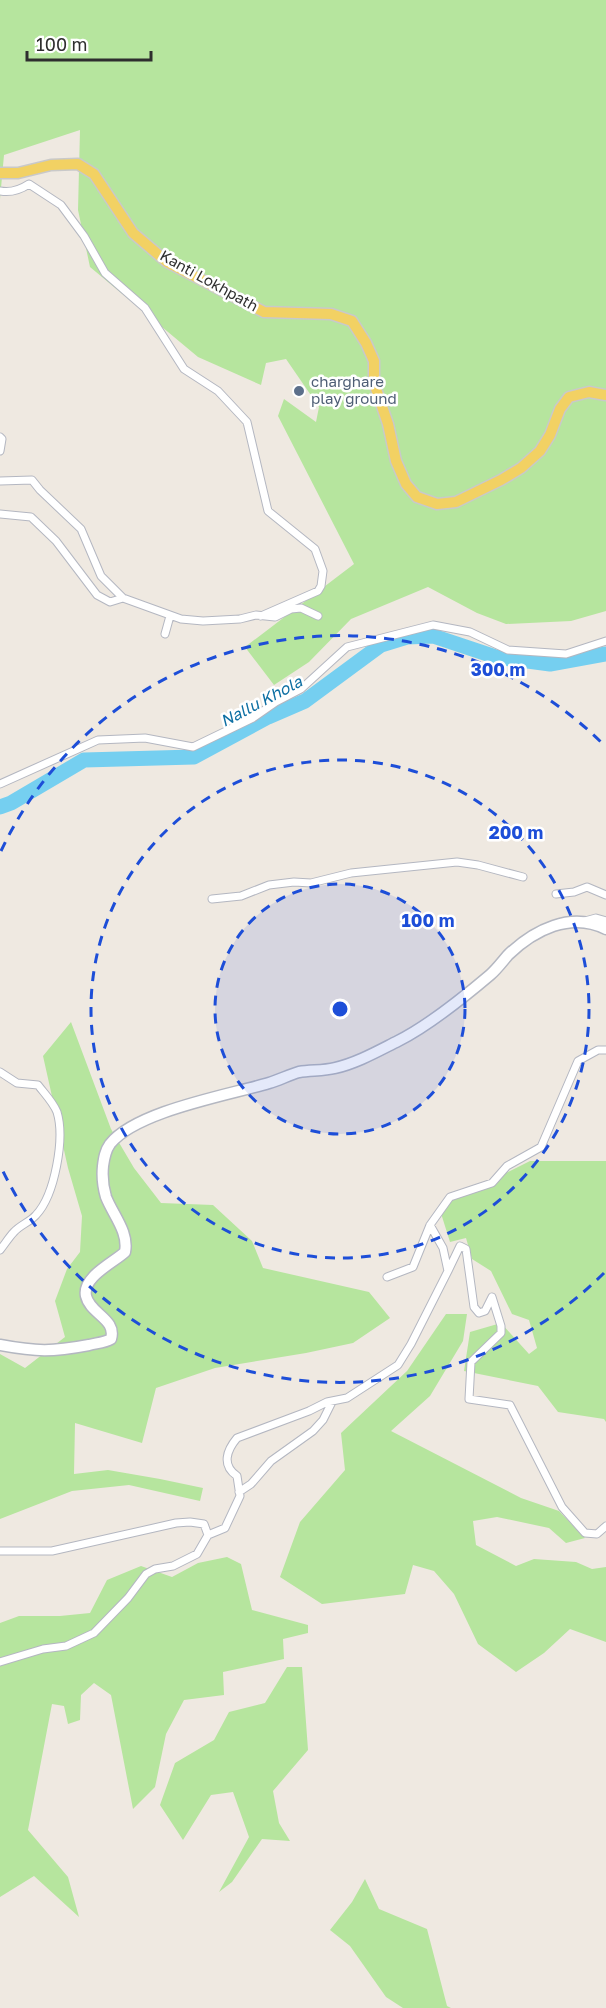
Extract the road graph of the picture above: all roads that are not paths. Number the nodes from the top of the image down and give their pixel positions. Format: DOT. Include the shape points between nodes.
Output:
graph roads {
  1 [pos="0,174"];
  2 [pos="0,191"];
  3 [pos="606,395"];
  4 [pos="0,437"];
  5 [pos="0,451"];
  6 [pos="0,481"];
  7 [pos="0,514"];
  8 [pos="123,598"];
  9 [pos="318,615"];
  10 [pos="170,616"];
  11 [pos="261,616"];
  12 [pos="165,634"];
  13 [pos="606,641"];
  14 [pos="0,784"];
  15 [pos="523,877"];
  16 [pos="556,894"];
  17 [pos="606,895"];
  18 [pos="212,899"];
  19 [pos="606,921"];
  20 [pos="579,922"];
  21 [pos="606,929"];
  22 [pos="606,1050"];
  23 [pos="0,1072"];
  24 [pos="430,1225"];
  25 [pos="0,1250"];
  26 [pos="447,1271"];
  27 [pos="387,1277"];
  28 [pos="0,1345"];
  29 [pos="332,1402"];
  30 [pos="239,1492"];
  31 [pos="606,1526"];
  32 [pos="208,1535"];
  33 [pos="0,1551"];
  34 [pos="0,1662"];
  1 -- 3 [label="main road, Kanti Lokhpath" via="78,164 94,174 133,233 167,262 264,312 331,314 352,321 374,361 374,383 396,461 417,497 437,504 456,502 501,480 540,451 569,397 590,392"];
  2 -- 11 [label="street" via="19,190 29,184 61,205 105,273 145,308 184,369 218,391 247,422 268,511 315,549 323,571 318,591"];
  4 -- 5 [label="street"];
  6 -- 8 [label="street" via="32,480 81,529 102,576"];
  7 -- 8 [label="street" via="32,517 56,541 97,595 110,602"];
  8 -- 10 [label="street"];
  9 -- 11 [label="street" via="301,608 275,617"];
  10 -- 11 [label="street" via="203,621"];
  10 -- 12 [label="street"];
  13 -- 14 [label="street" via="566,654 508,650 470,632 433,625 347,647 301,689 193,747 145,738 98,740"];
  15 -- 18 [label="street" via="457,861 351,873 311,883 269,885 241,896"];
  16 -- 17 [label="street" via="587,887"];
  19 -- 20 [label="street" via="596,918"];
  20 -- 21 [label="main road"];
  20 -- 28 [label="main road" via="538,931 460,999 406,1037 381,1049 336,1068 299,1072 186,1105 120,1135 105,1153 103,1183 125,1236 125,1252 90,1280 86,1288 90,1304 112,1330 111,1339 47,1351"];
  22 -- 24 [label="street" via="578,1061 541,1147 507,1166 492,1183 450,1197"];
  23 -- 25 [label="street" via="17,1083 38,1085 56,1108 60,1150 48,1198"];
  24 -- 26 [label="street" via="443,1248"];
  24 -- 27 [label="street" via="413,1267"];
  26 -- 29 [label="street" via="398,1365 355,1393"];
  26 -- 31 [label="street" via="460,1246 466,1249 474,1307 478,1313 485,1311 492,1297 501,1326 501,1333 471,1362 469,1399 510,1405 562,1507 585,1533 597,1534"];
  29 -- 30 [label="street" via="313,1431 271,1461"];
  29 -- 30 [label="street" via="237,1438 226,1459 237,1476"];
  30 -- 32 [label="street" via="225,1528"];
  32 -- 33 [label="street" via="204,1524 190,1522 52,1551"];
  32 -- 34 [label="street" via="197,1554 147,1574 94,1633 66,1646"];
}
